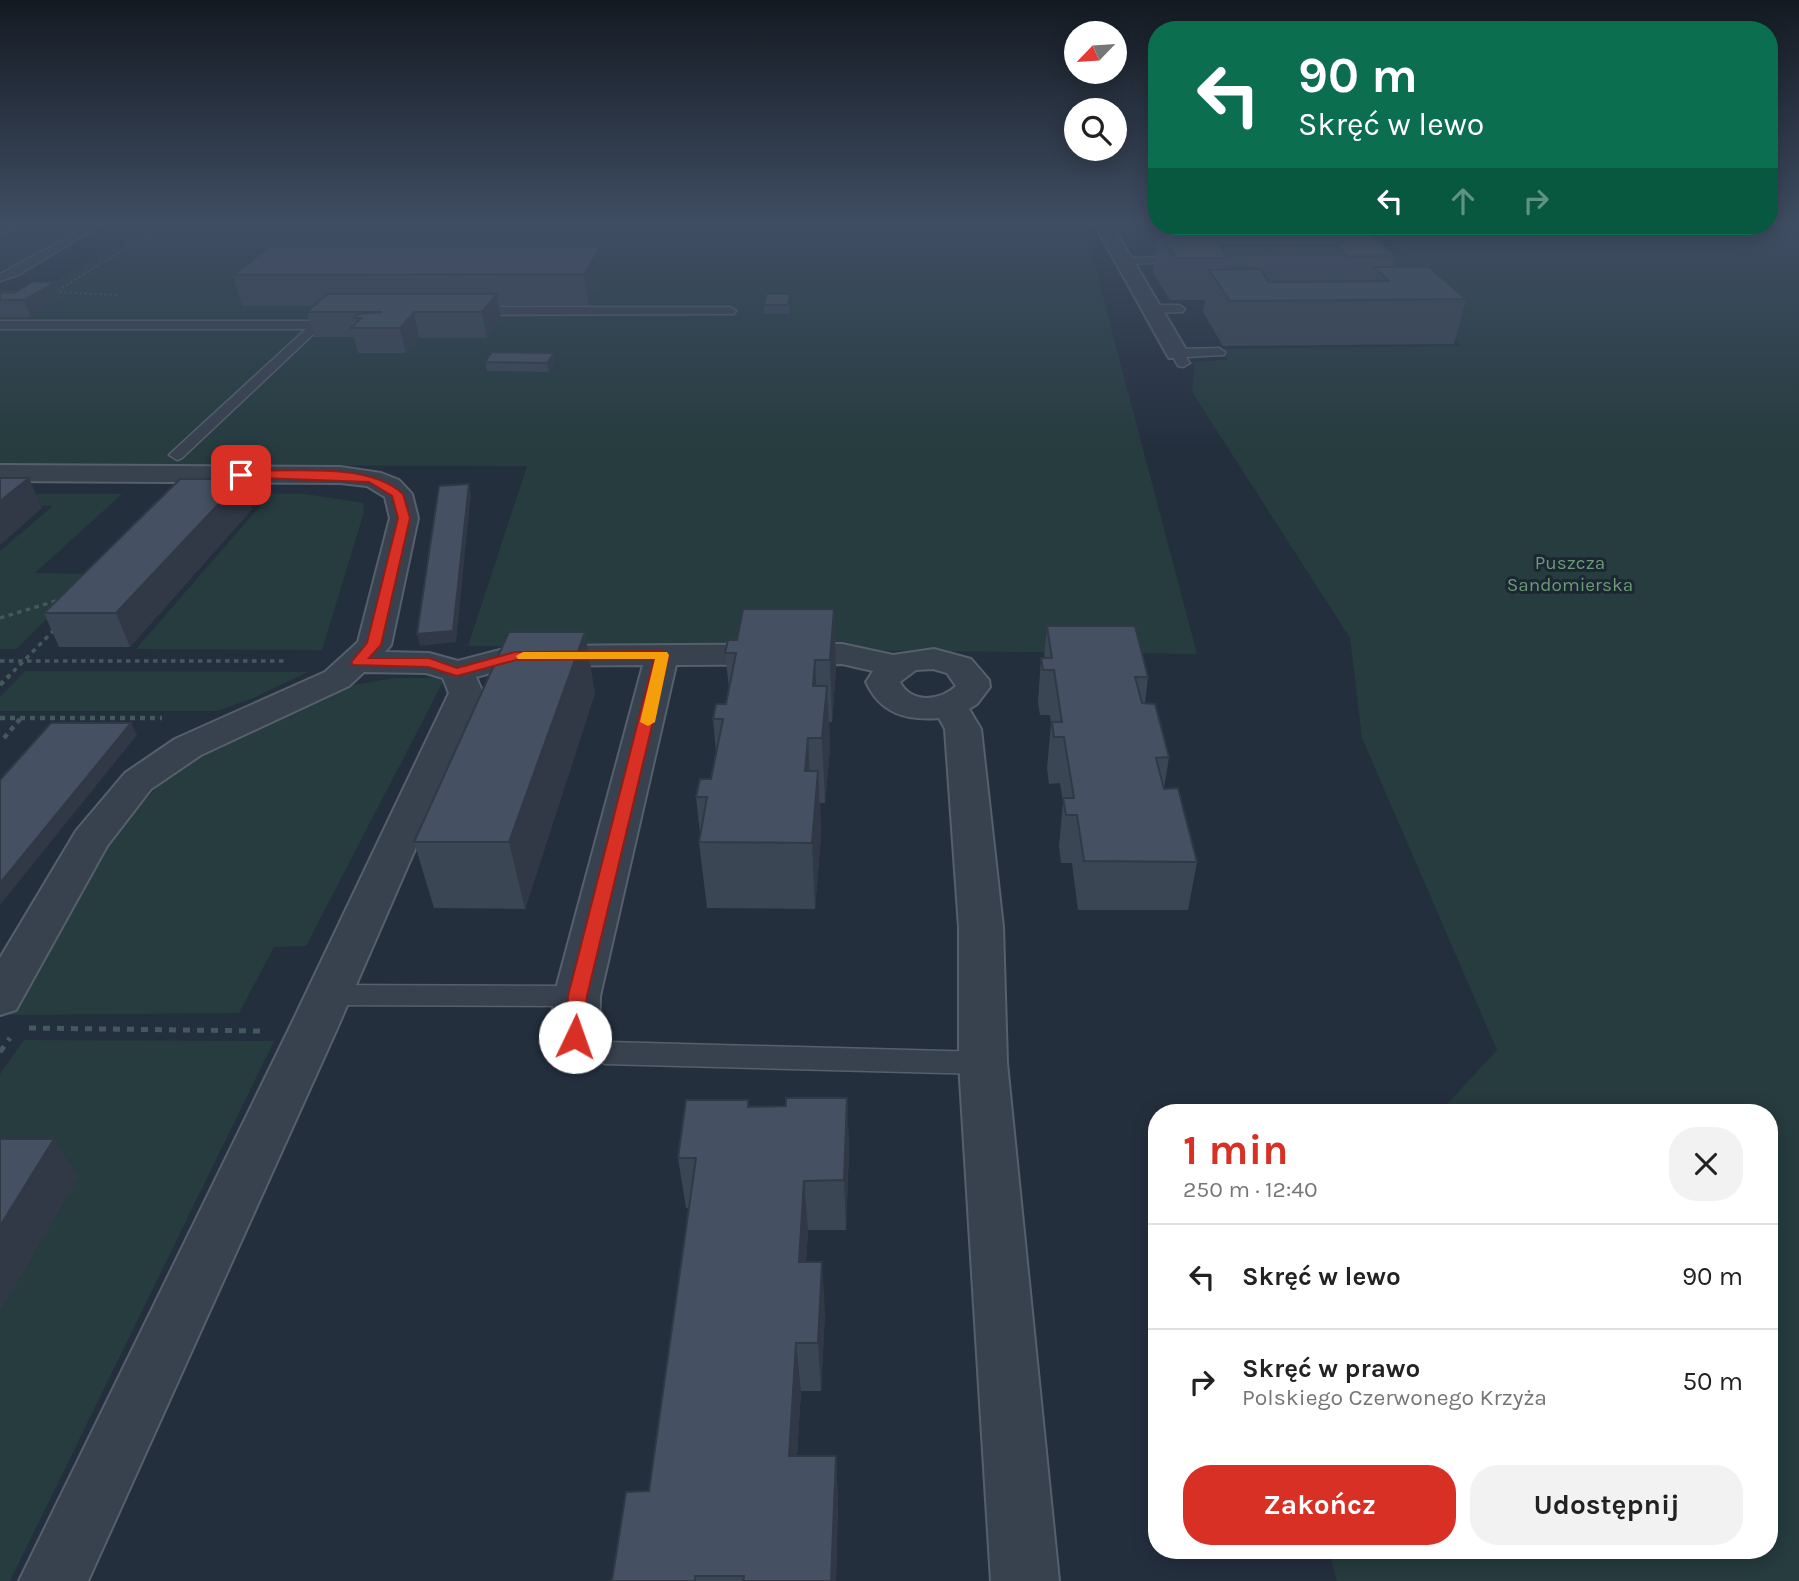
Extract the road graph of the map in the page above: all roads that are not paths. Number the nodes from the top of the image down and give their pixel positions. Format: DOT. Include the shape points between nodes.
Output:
graph roads {
  1 [pos="1146,299"];
  2 [pos="1152,309"];
  3 [pos="1179,309"];
  4 [pos="730,311"];
  5 [pos="455,312"];
  6 [pos="0,325"];
  7 [pos="1219,352"];
  8 [pos="1180,358"];
  9 [pos="177,455"];
  10 [pos="0,473"];
  11 [pos="662,655"];
  12 [pos="358,662"];
  13 [pos="457,672"];
  14 [pos="577,996"];
  15 [pos="0,998"];
  16 [pos="320,1013"];
  17 [pos="575,1037"];
  18 [pos="983,1063"];
  19 [pos="53,1581"];
  20 [pos="1025,1581"];
  1 -- 2 [label="street"];
  2 -- 3 [label="lane"];
  2 -- 8 [label="street"];
  4 -- 5 [label="lane"];
  6 -- 9 [label="lane" via="320,322"];
  7 -- 8 [label="lane"];
  10 -- 12 [label="street" via="340,475 389,486 398,494 404,518 374,645"];
  11 -- 13 [label="street" via="515,656"];
  11 -- 14 [label="street"];
  11 -- 18 [label="street" via="842,654 896,666 934,659 968,672 973,687 961,701 949,706 963,729 981,927"];
  12 -- 13 [label="street" via="429,663"];
  12 -- 15 [label="street" via="337,679 188,747 138,781 90,840"];
  13 -- 16 [label="street" via="466,693"];
  14 -- 16 [label="lane"];
  14 -- 17 [label="street"];
  16 -- 19 [label="street"];
  17 -- 18 [label="lane" via="605,1053"];
  18 -- 20 [label="street"];
}
